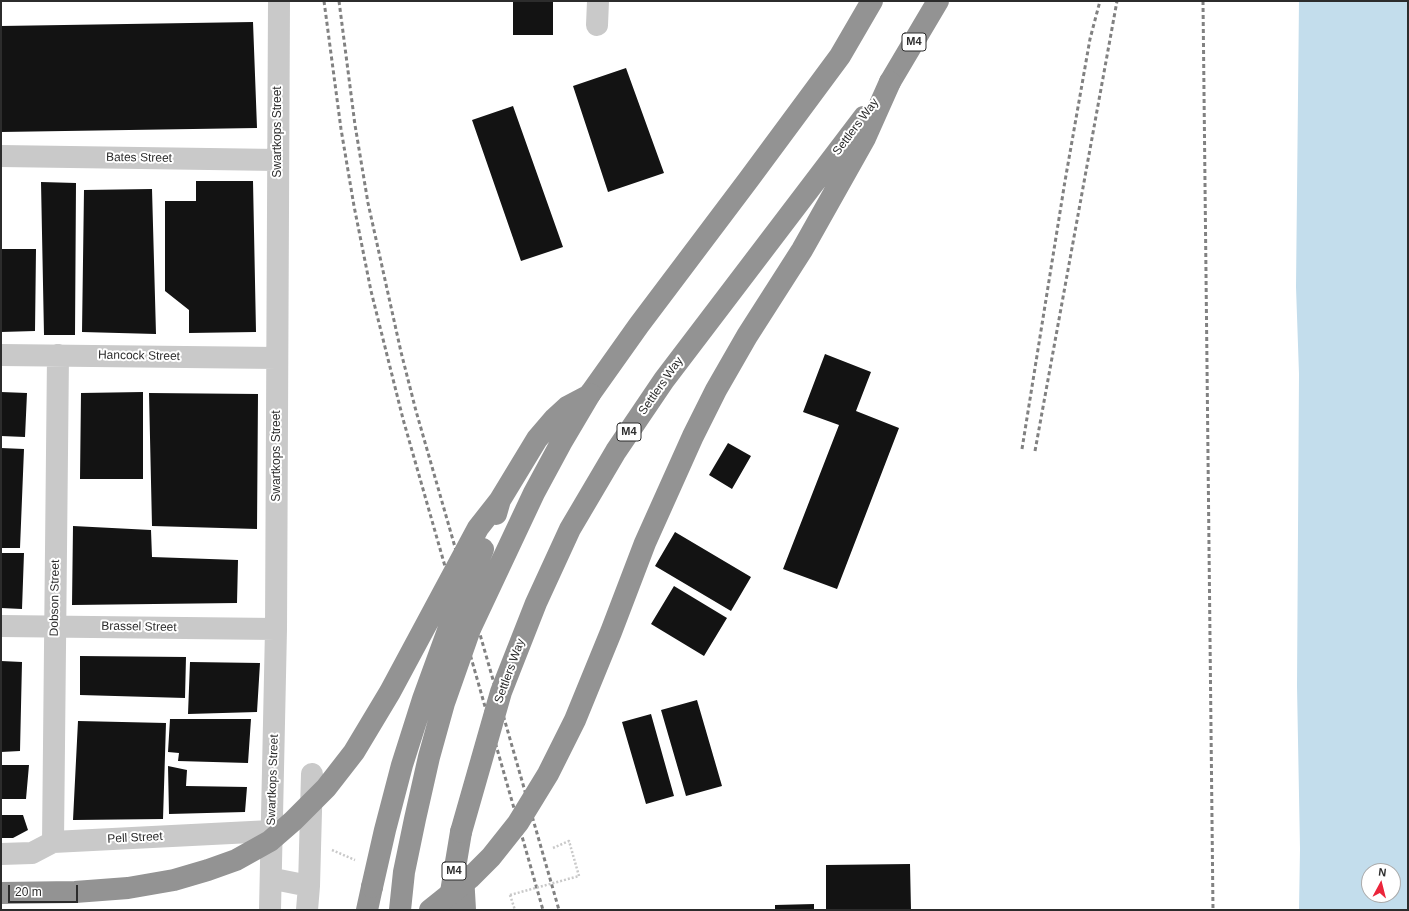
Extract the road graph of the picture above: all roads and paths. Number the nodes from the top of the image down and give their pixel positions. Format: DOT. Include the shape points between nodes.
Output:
graph roads {
  1 [pos="279,1"];
  2 [pos="598,1"];
  3 [pos="872,1"];
  4 [pos="938,1"];
  5 [pos="597,25"];
  6 [pos="890,82"];
  7 [pos="1,156"];
  8 [pos="278,160"];
  9 [pos="1,355"];
  10 [pos="58,355"];
  11 [pos="277,358"];
  12 [pos="590,394"];
  13 [pos="500,500"];
  14 [pos="1,626"];
  15 [pos="54,627"];
  16 [pos="276,629"];
  17 [pos="312,774"];
  18 [pos="272,831"];
  19 [pos="461,832"];
  20 [pos="53,842"];
  21 [pos="553,848"];
  22 [pos="331,850"];
  23 [pos="1,854"];
  24 [pos="359,862"];
  25 [pos="271,880"];
  26 [pos="309,886"];
  27 [pos="1,893"];
  28 [pos="270,910"];
  29 [pos="307,910"];
  30 [pos="367,910"];
  31 [pos="400,910"];
  32 [pos="430,910"];
  33 [pos="448,910"];
  34 [pos="465,910"];
  35 [pos="515,910"];
  1 -- 8 [label="street, Swartkops Street"];
  2 -- 5 [label="street"];
  3 -- 12 [label="highway" via="840,56"];
  4 -- 6 [label="highway, Settlers Way / M4"];
  6 -- 19 [label="highway, Settlers Way / M4, bridge" via="664,380 616,452 570,530 536,603 501,692"];
  6 -- 32 [label="highway, bridge" via="865,138 823,214 747,336 696,429 645,543 575,720 548,774 518,823 490,857 470,878"];
  7 -- 8 [label="street, Bates Street"];
  8 -- 11 [label="street, Swartkops Street"];
  9 -- 10 [label="street, Hancock Street"];
  10 -- 11 [label="street, Hancock Street"];
  10 -- 15 [label="street, Dobson Street"];
  11 -- 16 [label="street, Swartkops Street"];
  12 -- 13 [label="highway, bridge" via="554,418 537,439"];
  12 -- 31 [label="highway, bridge" via="534,493 470,629 444,703 429,757 409,849"];
  13 -- 27 [label="highway, bridge" via="478,528 390,692 354,752 326,788 270,841 236,860 174,880 128,888 75,892"];
  13 -- 30 [label="highway, bridge" via="490,533 450,625 423,699 402,765"];
  14 -- 15 [label="street, Brassel Street"];
  15 -- 16 [label="street, Brassel Street"];
  15 -- 20 [label="street, Dobson Street"];
  16 -- 18 [label="street, Swartkops Street"];
  17 -- 26 [label="street"];
  18 -- 20 [label="street, Pell Street"];
  18 -- 25 [label="street, Swartkops Street"];
  19 -- 33 [label="highway, Settlers Way / M4, bridge"];
  19 -- 34 [label="highway, bridge"];
  20 -- 23 [label="street, Pell Street" via="32,853"];
  21 -- 35 [label="path, bridge" via="569,841 579,876 510,895"];
  22 -- 24 [label="path"];
  25 -- 26 [label="street"];
  25 -- 28 [label="street, Swartkops Street"];
  26 -- 29 [label="street"];
}
